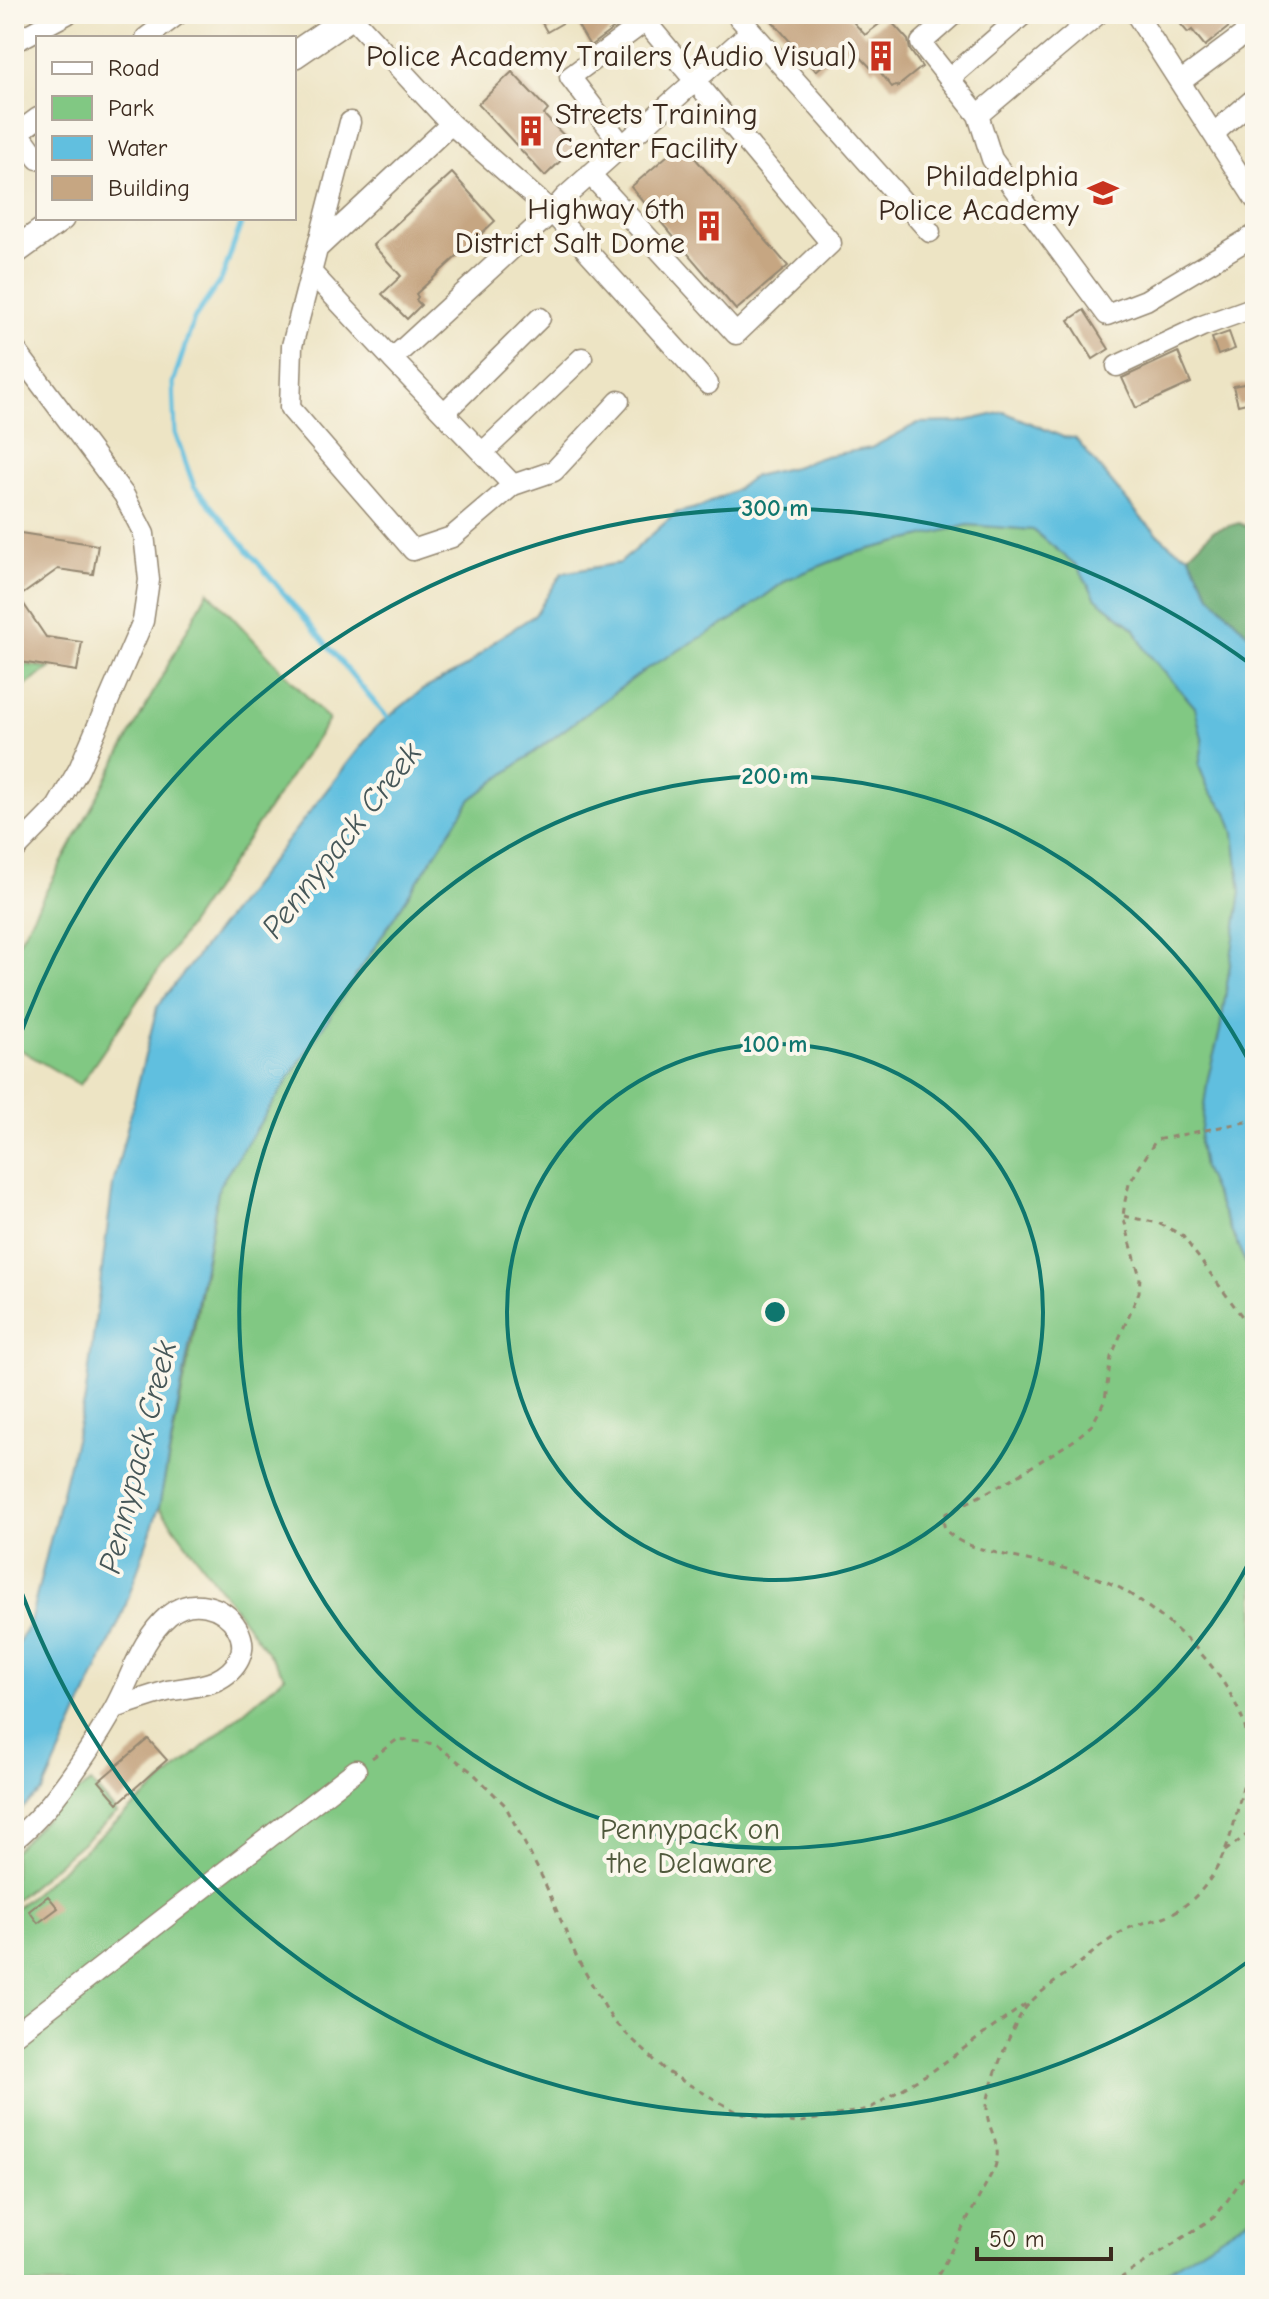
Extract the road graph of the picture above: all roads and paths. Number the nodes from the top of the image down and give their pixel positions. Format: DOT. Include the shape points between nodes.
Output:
graph roads {
  1 [pos="67,14"];
  2 [pos="178,14"];
  3 [pos="736,14"];
  4 [pos="954,14"];
  5 [pos="1024,14"];
  6 [pos="1098,14"];
  7 [pos="1136,14"];
  8 [pos="351,15"];
  9 [pos="650,18"];
  10 [pos="1255,26"];
  11 [pos="750,32"];
  12 [pos="149,36"];
  13 [pos="14,42"];
  14 [pos="296,54"];
  15 [pos="950,78"];
  16 [pos="693,80"];
  17 [pos="1180,82"];
  18 [pos="1251,110"];
  19 [pos="978,115"];
  20 [pos="36,119"];
  21 [pos="350,122"];
  22 [pos="451,124"];
  23 [pos="16,129"];
  24 [pos="1213,134"];
  25 [pos="622,145"];
  26 [pos="36,156"];
  27 [pos="590,174"];
  28 [pos="1255,199"];
  29 [pos="552,212"];
  30 [pos="58,220"];
  31 [pos="930,232"];
  32 [pos="1255,235"];
  33 [pos="317,249"];
  34 [pos="14,252"];
  35 [pos="311,272"];
  36 [pos="1255,307"];
  37 [pos="540,318"];
  38 [pos="14,348"];
  39 [pos="582,358"];
  40 [pos="392,359"];
  41 [pos="1117,366"];
  42 [pos="708,384"];
  43 [pos="619,401"];
  44 [pos="444,413"];
  45 [pos="482,453"];
  46 [pos="513,485"];
  47 [pos="14,851"];
  48 [pos="1255,1120"];
  49 [pos="1123,1216"];
  50 [pos="1255,1334"];
  51 [pos="115,1708"];
  52 [pos="356,1770"];
  53 [pos="1255,1829"];
  54 [pos="14,1840"];
  55 [pos="1225,1851"];
  56 [pos="1031,2001"];
  57 [pos="14,2035"];
  58 [pos="1255,2164"];
  59 [pos="933,2285"];
  60 [pos="1110,2285"];
  1 -- 13 [label="lane"];
  2 -- 12 [label="lane"];
  3 -- 11 [label="lane"];
  4 -- 15 [label="lane" via="921,43"];
  5 -- 15 [label="lane"];
  6 -- 19 [label="lane"];
  7 -- 17 [label="lane"];
  8 -- 14 [label="main road"];
  8 -- 22 [label="lane"];
  9 -- 16 [label="lane"];
  9 -- 25 [label="lane" via="570,77"];
  10 -- 17 [label="lane"];
  11 -- 16 [label="lane"];
  11 -- 31 [label="lane"];
  15 -- 19 [label="lane"];
  16 -- 25 [label="lane"];
  16 -- 27 [label="lane" via="831,243 736,334"];
  17 -- 24 [label="lane"];
  18 -- 24 [label="lane"];
  19 -- 32 [label="lane" via="992,159 1107,315 1146,300"];
  20 -- 23 [label="lane"];
  21 -- 33 [label="lane"];
  22 -- 29 [label="lane"];
  22 -- 33 [label="lane"];
  23 -- 26 [label="lane"];
  24 -- 28 [label="lane"];
  25 -- 27 [label="lane"];
  27 -- 29 [label="lane"];
  29 -- 40 [label="lane"];
  29 -- 42 [label="lane"];
  30 -- 34 [label="main road"];
  33 -- 35 [label="lane"];
  35 -- 40 [label="lane"];
  35 -- 46 [label="lane" via="292,346 290,408 413,550 452,537"];
  36 -- 41 [label="lane"];
  37 -- 44 [label="lane"];
  38 -- 47 [label="lane" via="124,495 144,534 149,580 143,621 79,769 57,807"];
  39 -- 45 [label="lane"];
  40 -- 44 [label="lane"];
  43 -- 46 [label="lane" via="554,471"];
  44 -- 45 [label="lane"];
  45 -- 46 [label="lane"];
  48 -- 49 [label="path" via="1156,1140 1129,1184"];
  49 -- 50 [label="path" via="1158,1223 1182,1235"];
  49 -- 55 [label="path" via="1140,1277 1139,1292 1111,1357 1105,1400 1092,1425 1010,1480 946,1514 944,1528 988,1551 1120,1587 1180,1631 1213,1665 1244,1724 1248,1743 1245,1779"];
  51 -- 51 [label="lane" via="142,1649 169,1615 185,1605 201,1604 225,1613 235,1625 242,1637 238,1665 215,1681"];
  51 -- 54 [label="lane" via="66,1783"];
  52 -- 56 [label="path" via="398,1739 435,1744 472,1772 505,1805 578,1960 613,2021 667,2072 737,2112 796,2123 869,2109"];
  52 -- 57 [label="lane"];
  53 -- 55 [label="path"];
  55 -- 56 [label="path" via="1193,1901 1121,1932"];
  56 -- 59 [label="path" via="988,2093 986,2111 999,2156"];
  58 -- 60 [label="path" via="1213,2218"];
}
